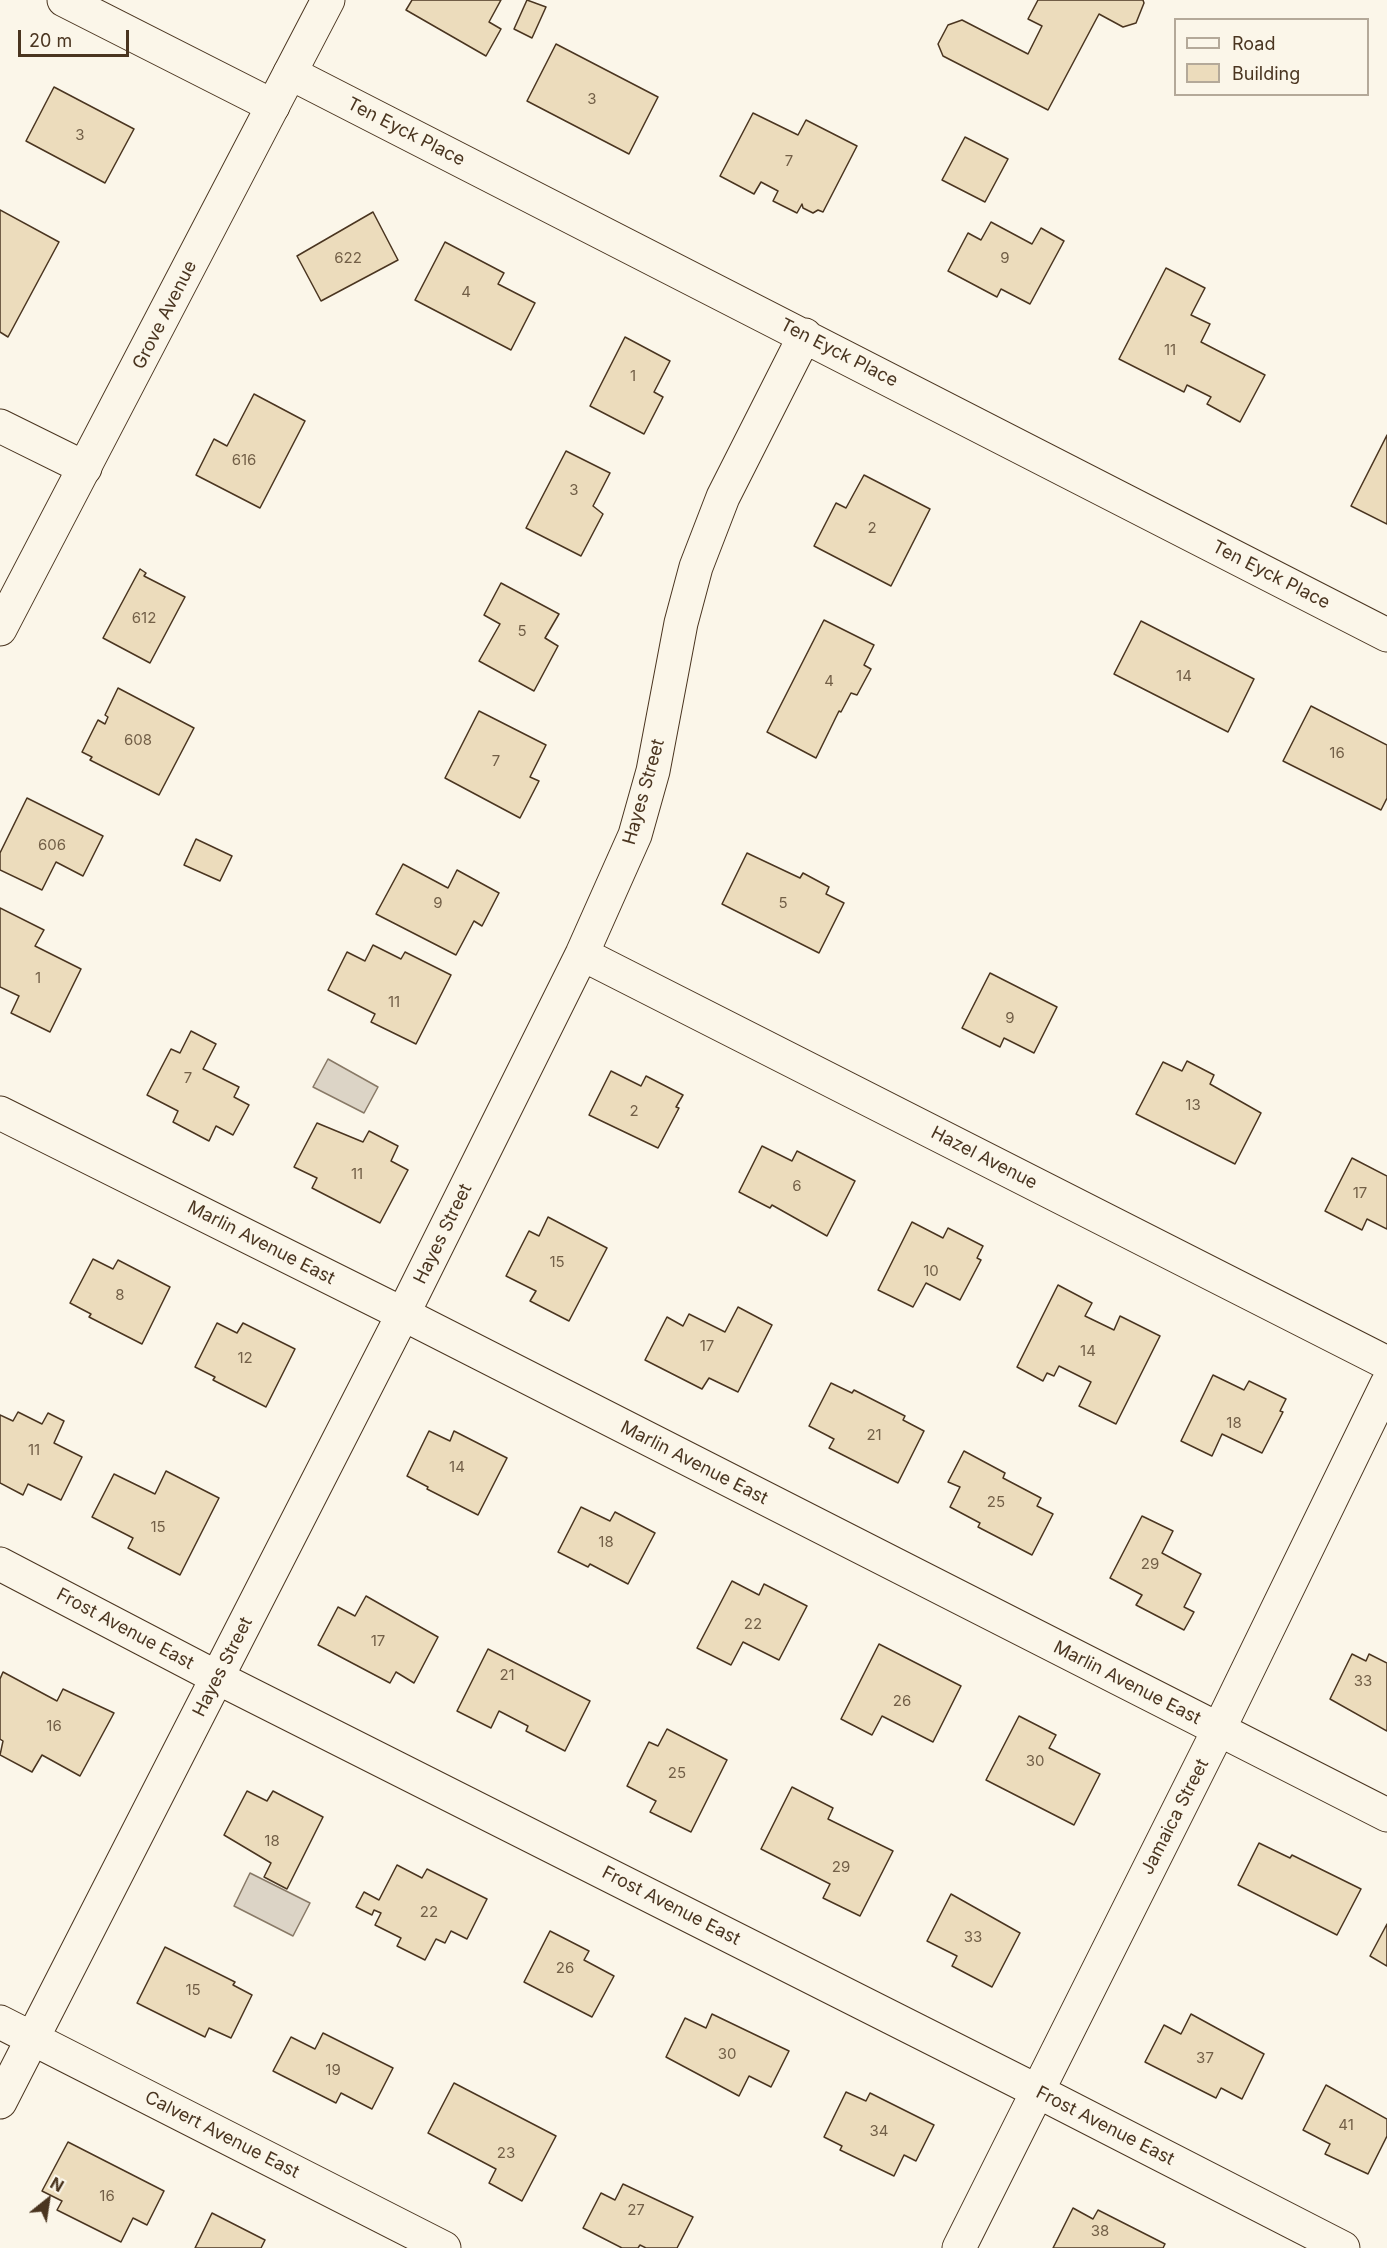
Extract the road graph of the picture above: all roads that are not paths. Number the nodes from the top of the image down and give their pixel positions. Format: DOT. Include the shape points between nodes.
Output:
graph roads {
  1 [pos="64,0"];
  2 [pos="328,0"];
  3 [pos="291,73"];
  4 [pos="273,106"];
  5 [pos="805,335"];
  6 [pos="0,426"];
  7 [pos="85,468"];
  8 [pos="0,629"];
  9 [pos="1387,634"];
  10 [pos="582,954"];
  11 [pos="0,1113"];
  12 [pos="403,1314"];
  13 [pos="1387,1363"];
  14 [pos="1387,1384"];
  15 [pos="0,1564"];
  16 [pos="218,1678"];
  17 [pos="1218,1730"];
  18 [pos="1387,1815"];
  19 [pos="0,2022"];
  20 [pos="31,2038"];
  21 [pos="1037,2091"];
  22 [pos="0,2102"];
  23 [pos="444,2248"];
  24 [pos="960,2248"];
  25 [pos="1342,2248"];
  1 -- 4 [label="street"];
  2 -- 3 [label="street, Grove Avenue"];
  3 -- 4 [label="street, Grove Avenue"];
  3 -- 5 [label="street, Ten Eyck Place"];
  4 -- 7 [label="street, Grove Avenue"];
  5 -- 9 [label="street, Ten Eyck Place"];
  5 -- 10 [label="street, Hayes Street" via="723,497 696,567 681,623 653,771 635,835"];
  6 -- 7 [label="street"];
  7 -- 8 [label="street, Grove Avenue"];
  10 -- 12 [label="street, Hayes Street"];
  10 -- 13 [label="street, Hazel Avenue"];
  11 -- 12 [label="street, Marlin Avenue East"];
  12 -- 16 [label="street, Hayes Street"];
  12 -- 17 [label="street, Marlin Avenue East"];
  14 -- 17 [label="street, Jamaica Street"];
  15 -- 16 [label="street, Frost Avenue East"];
  16 -- 20 [label="street, Hayes Street"];
  16 -- 21 [label="street, Frost Avenue East"];
  17 -- 18 [label="street, Marlin Avenue East"];
  17 -- 21 [label="street, Jamaica Street"];
  19 -- 20 [label="street, Calvert Avenue East"];
  20 -- 22 [label="street, Hayes Street"];
  20 -- 23 [label="street, Calvert Avenue East"];
  21 -- 24 [label="street, Jamaica Street"];
  21 -- 25 [label="street, Frost Avenue East"];
}
